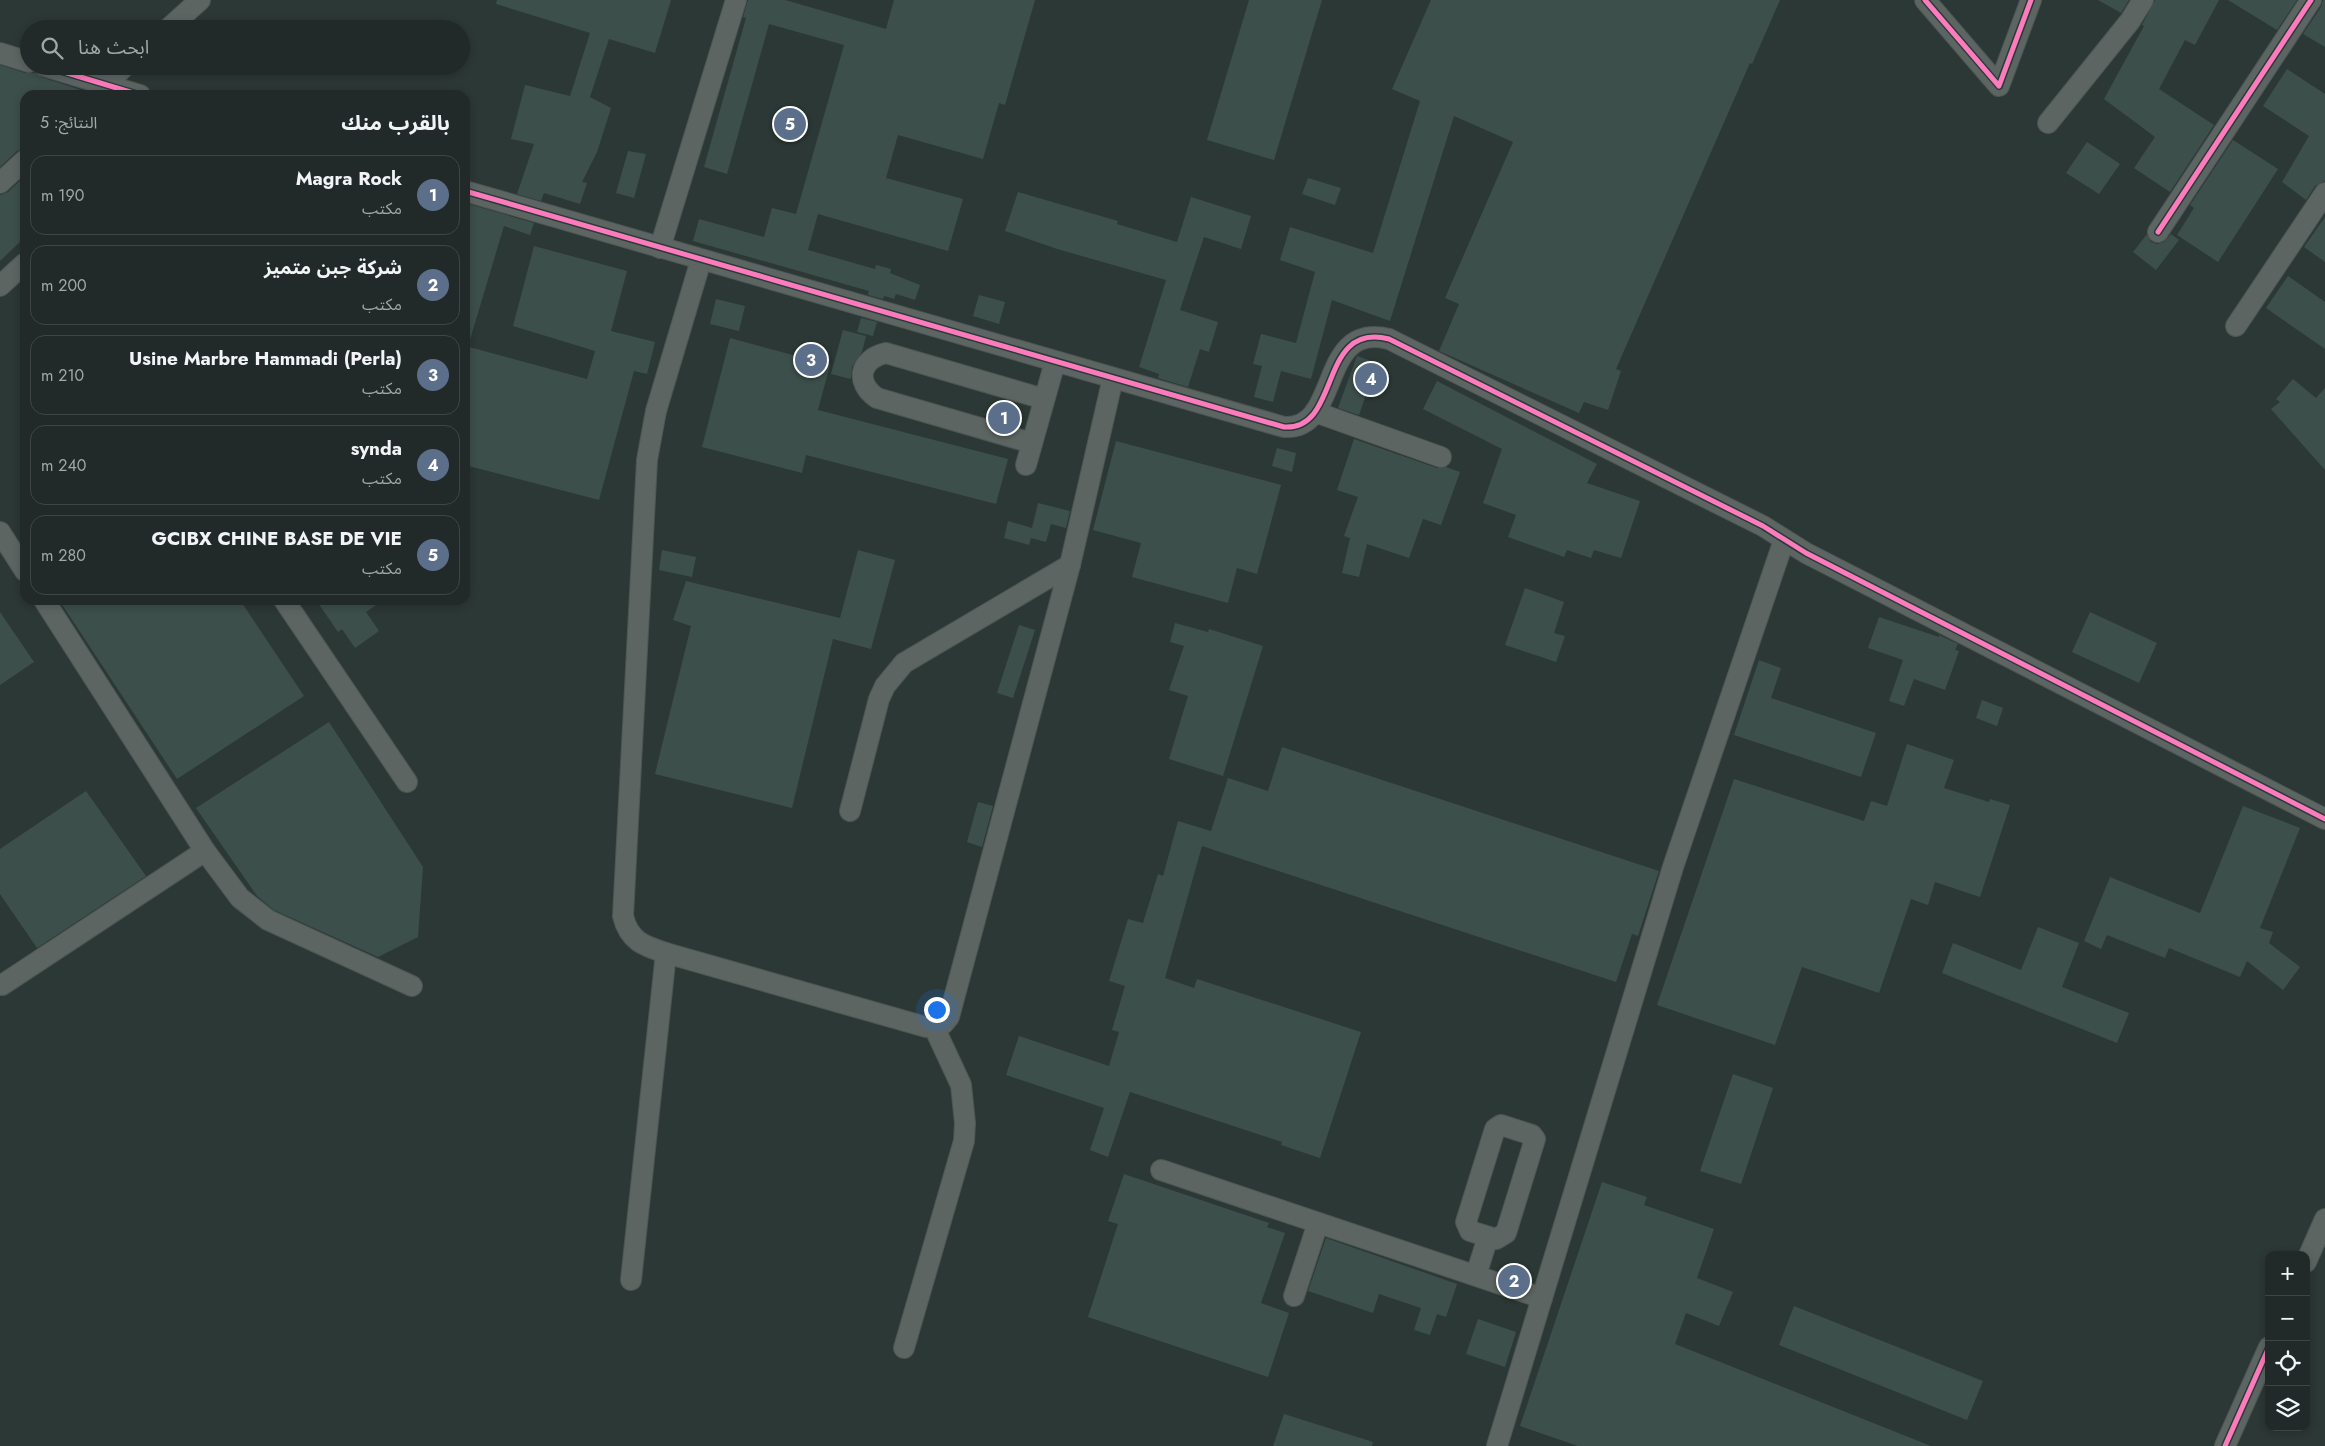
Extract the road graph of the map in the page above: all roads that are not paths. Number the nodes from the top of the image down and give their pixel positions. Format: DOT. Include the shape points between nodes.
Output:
graph roads {
  1 [pos="200,0"];
  2 [pos="736,0"];
  3 [pos="1925,0"];
  4 [pos="2031,0"];
  5 [pos="2143,0"];
  6 [pos="2312,0"];
  7 [pos="178,20"];
  8 [pos="0,53"];
  9 [pos="20,59"];
  10 [pos="65,75"];
  11 [pos="116,75"];
  12 [pos="101,90"];
  13 [pos="2048,123"];
  14 [pos="20,165"];
  15 [pos="0,183"];
  16 [pos="470,192"];
  17 [pos="2325,193"];
  18 [pos="2158,232"];
  19 [pos="660,248"];
  20 [pos="701,260"];
  21 [pos="20,268"];
  22 [pos="0,286"];
  23 [pos="2236,326"];
  24 [pos="1055,362"];
  25 [pos="1113,378"];
  26 [pos="1044,399"];
  27 [pos="1316,412"];
  28 [pos="1032,443"];
  29 [pos="1441,457"];
  30 [pos="1026,464"];
  31 [pos="0,532"];
  32 [pos="1784,540"];
  33 [pos="20,563"];
  34 [pos="1070,566"];
  35 [pos="47,605"];
  36 [pos="287,605"];
  37 [pos="406,782"];
  38 [pos="850,811"];
  39 [pos="2325,819"];
  40 [pos="206,851"];
  41 [pos="666,953"];
  42 [pos="2,985"];
  43 [pos="412,986"];
  44 [pos="934,1027"];
  45 [pos="1161,1170"];
  46 [pos="2325,1219"];
  47 [pos="1318,1222"];
  48 [pos="1488,1237"];
  49 [pos="2310,1253"];
  50 [pos="1476,1275"];
  51 [pos="631,1280"];
  52 [pos="1294,1296"];
  53 [pos="1542,1298"];
  54 [pos="904,1348"];
  55 [pos="2265,1356"];
  56 [pos="1497,1446"];
  57 [pos="2225,1446"];
  1 -- 7 [label="street"];
  2 -- 19 [label="street"];
  3 -- 4 [label="street" via="1999,86"];
  5 -- 13 [label="street" via="2130,21"];
  6 -- 18 [label="street"];
  8 -- 9 [label="street"];
  10 -- 12 [label="street"];
  11 -- 12 [label="street"];
  14 -- 15 [label="street"];
  16 -- 19 [label="street"];
  17 -- 23 [label="street"];
  19 -- 20 [label="street"];
  20 -- 24 [label="street"];
  20 -- 41 [label="street" via="656,411 647,460 623,916 625,926 636,941"];
  21 -- 22 [label="street"];
  24 -- 25 [label="street"];
  24 -- 26 [label="street"];
  25 -- 27 [label="street" via="1284,427 1302,425"];
  25 -- 34 [label="street"];
  26 -- 28 [label="street"];
  26 -- 28 [label="street" via="886,353 867,362 863,372 868,392 877,398"];
  27 -- 29 [label="street"];
  27 -- 32 [label="street" via="1343,353 1364,337 1389,338 1763,526"];
  28 -- 30 [label="street"];
  31 -- 33 [label="street"];
  32 -- 39 [label="street"];
  32 -- 53 [label="street" via="1673,867"];
  34 -- 38 [label="street" via="904,663 894,673 879,699"];
  34 -- 44 [label="street" via="952,1010 942,1024"];
  35 -- 40 [label="street"];
  36 -- 37 [label="street"];
  40 -- 42 [label="street"];
  40 -- 43 [label="street" via="230,886 260,914"];
  41 -- 44 [label="street"];
  41 -- 51 [label="street"];
  44 -- 54 [label="street" via="961,1085 964,1141"];
  45 -- 47 [label="street"];
  46 -- 49 [label="street"];
  47 -- 50 [label="street"];
  47 -- 52 [label="street"];
  48 -- 48 [label="street" via="1500,1239 1506,1233 1535,1142 1532,1134 1501,1125 1495,1129 1466,1222 1470,1231"];
  48 -- 50 [label="street"];
  50 -- 53 [label="street"];
  53 -- 56 [label="street"];
  55 -- 57 [label="street"];
}
